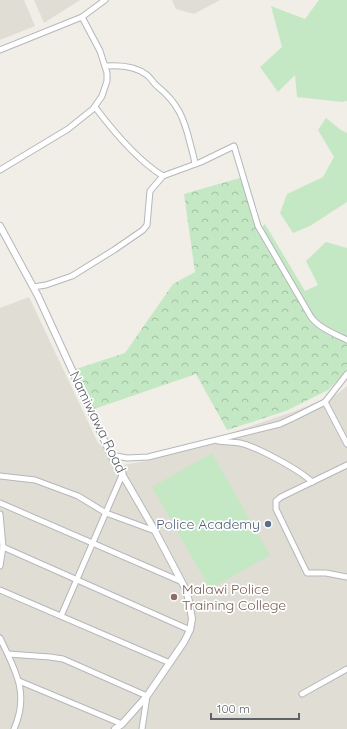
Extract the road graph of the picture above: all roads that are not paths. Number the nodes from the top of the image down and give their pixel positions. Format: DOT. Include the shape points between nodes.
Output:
graph roads {
  1 [pos="105,0"];
  2 [pos="82,17"];
  3 [pos="0,50"];
  4 [pos="105,66"];
  5 [pos="95,107"];
  6 [pos="195,164"];
  7 [pos="0,170"];
  8 [pos="163,176"];
  9 [pos="0,226"];
  10 [pos="33,287"];
  11 [pos="347,340"];
  12 [pos="347,374"];
  13 [pos="325,402"];
  14 [pos="213,440"];
  15 [pos="347,444"];
  16 [pos="111,455"];
  17 [pos="347,465"];
  18 [pos="123,473"];
  19 [pos="0,476"];
  20 [pos="312,482"];
  21 [pos="0,503"];
  22 [pos="106,513"];
  23 [pos="0,514"];
  24 [pos="155,531"];
  25 [pos="93,543"];
  26 [pos="3,548"];
  27 [pos="0,566"];
  28 [pos="347,577"];
  29 [pos="77,580"];
  30 [pos="180,581"];
  31 [pos="0,590"];
  32 [pos="61,616"];
  33 [pos="190,630"];
  34 [pos="0,638"];
  35 [pos="8,654"];
  36 [pos="170,663"];
  37 [pos="347,669"];
  38 [pos="19,681"];
  39 [pos="302,694"];
  40 [pos="147,696"];
  41 [pos="122,724"];
  42 [pos="14,729"];
  43 [pos="115,729"];
  44 [pos="142,729"];
  1 -- 2 [label="street"];
  2 -- 3 [label="street"];
  2 -- 4 [label="street"];
  4 -- 5 [label="street" via="107,81"];
  4 -- 6 [label="street" via="135,68 146,74 166,93 176,105 187,128"];
  5 -- 7 [label="street" via="68,129"];
  5 -- 8 [label="street" via="125,142 153,170"];
  6 -- 8 [label="street"];
  6 -- 11 [label="street" via="234,146 258,226 275,256 314,321"];
  8 -- 10 [label="street" via="150,191 147,225 143,230 72,276"];
  9 -- 10 [label="street, Namiwawa Road"];
  10 -- 16 [label="street, Namiwawa Road"];
  12 -- 13 [label="street"];
  13 -- 14 [label="street" via="280,424"];
  13 -- 15 [label="street"];
  14 -- 16 [label="street" via="148,457 127,458"];
  14 -- 20 [label="street" via="251,446 306,476"];
  16 -- 18 [label="street, Namiwawa Road"];
  17 -- 20 [label="street"];
  18 -- 22 [label="street"];
  18 -- 24 [label="street, Namiwawa Road"];
  19 -- 22 [label="street" via="35,480 78,496"];
  20 -- 28 [label="street" via="281,497 276,501 276,509 307,573"];
  21 -- 25 [label="street"];
  22 -- 24 [label="street"];
  22 -- 25 [label="street"];
  23 -- 26 [label="street"];
  24 -- 30 [label="street, Namiwawa Road"];
  25 -- 29 [label="street"];
  25 -- 30 [label="street"];
  26 -- 27 [label="street"];
  26 -- 29 [label="street"];
  29 -- 32 [label="street"];
  29 -- 33 [label="street"];
  30 -- 33 [label="street, Namiwawa Road" via="186,590 192,619"];
  31 -- 32 [label="street"];
  32 -- 36 [label="street"];
  33 -- 36 [label="street"];
  34 -- 35 [label="street"];
  35 -- 38 [label="street"];
  35 -- 40 [label="street" via="64,660"];
  36 -- 40 [label="street"];
  37 -- 39 [label="street"];
  38 -- 41 [label="street"];
  38 -- 42 [label="street" via="21,707"];
  40 -- 41 [label="street"];
  40 -- 44 [label="street"];
  41 -- 43 [label="street"];
}
